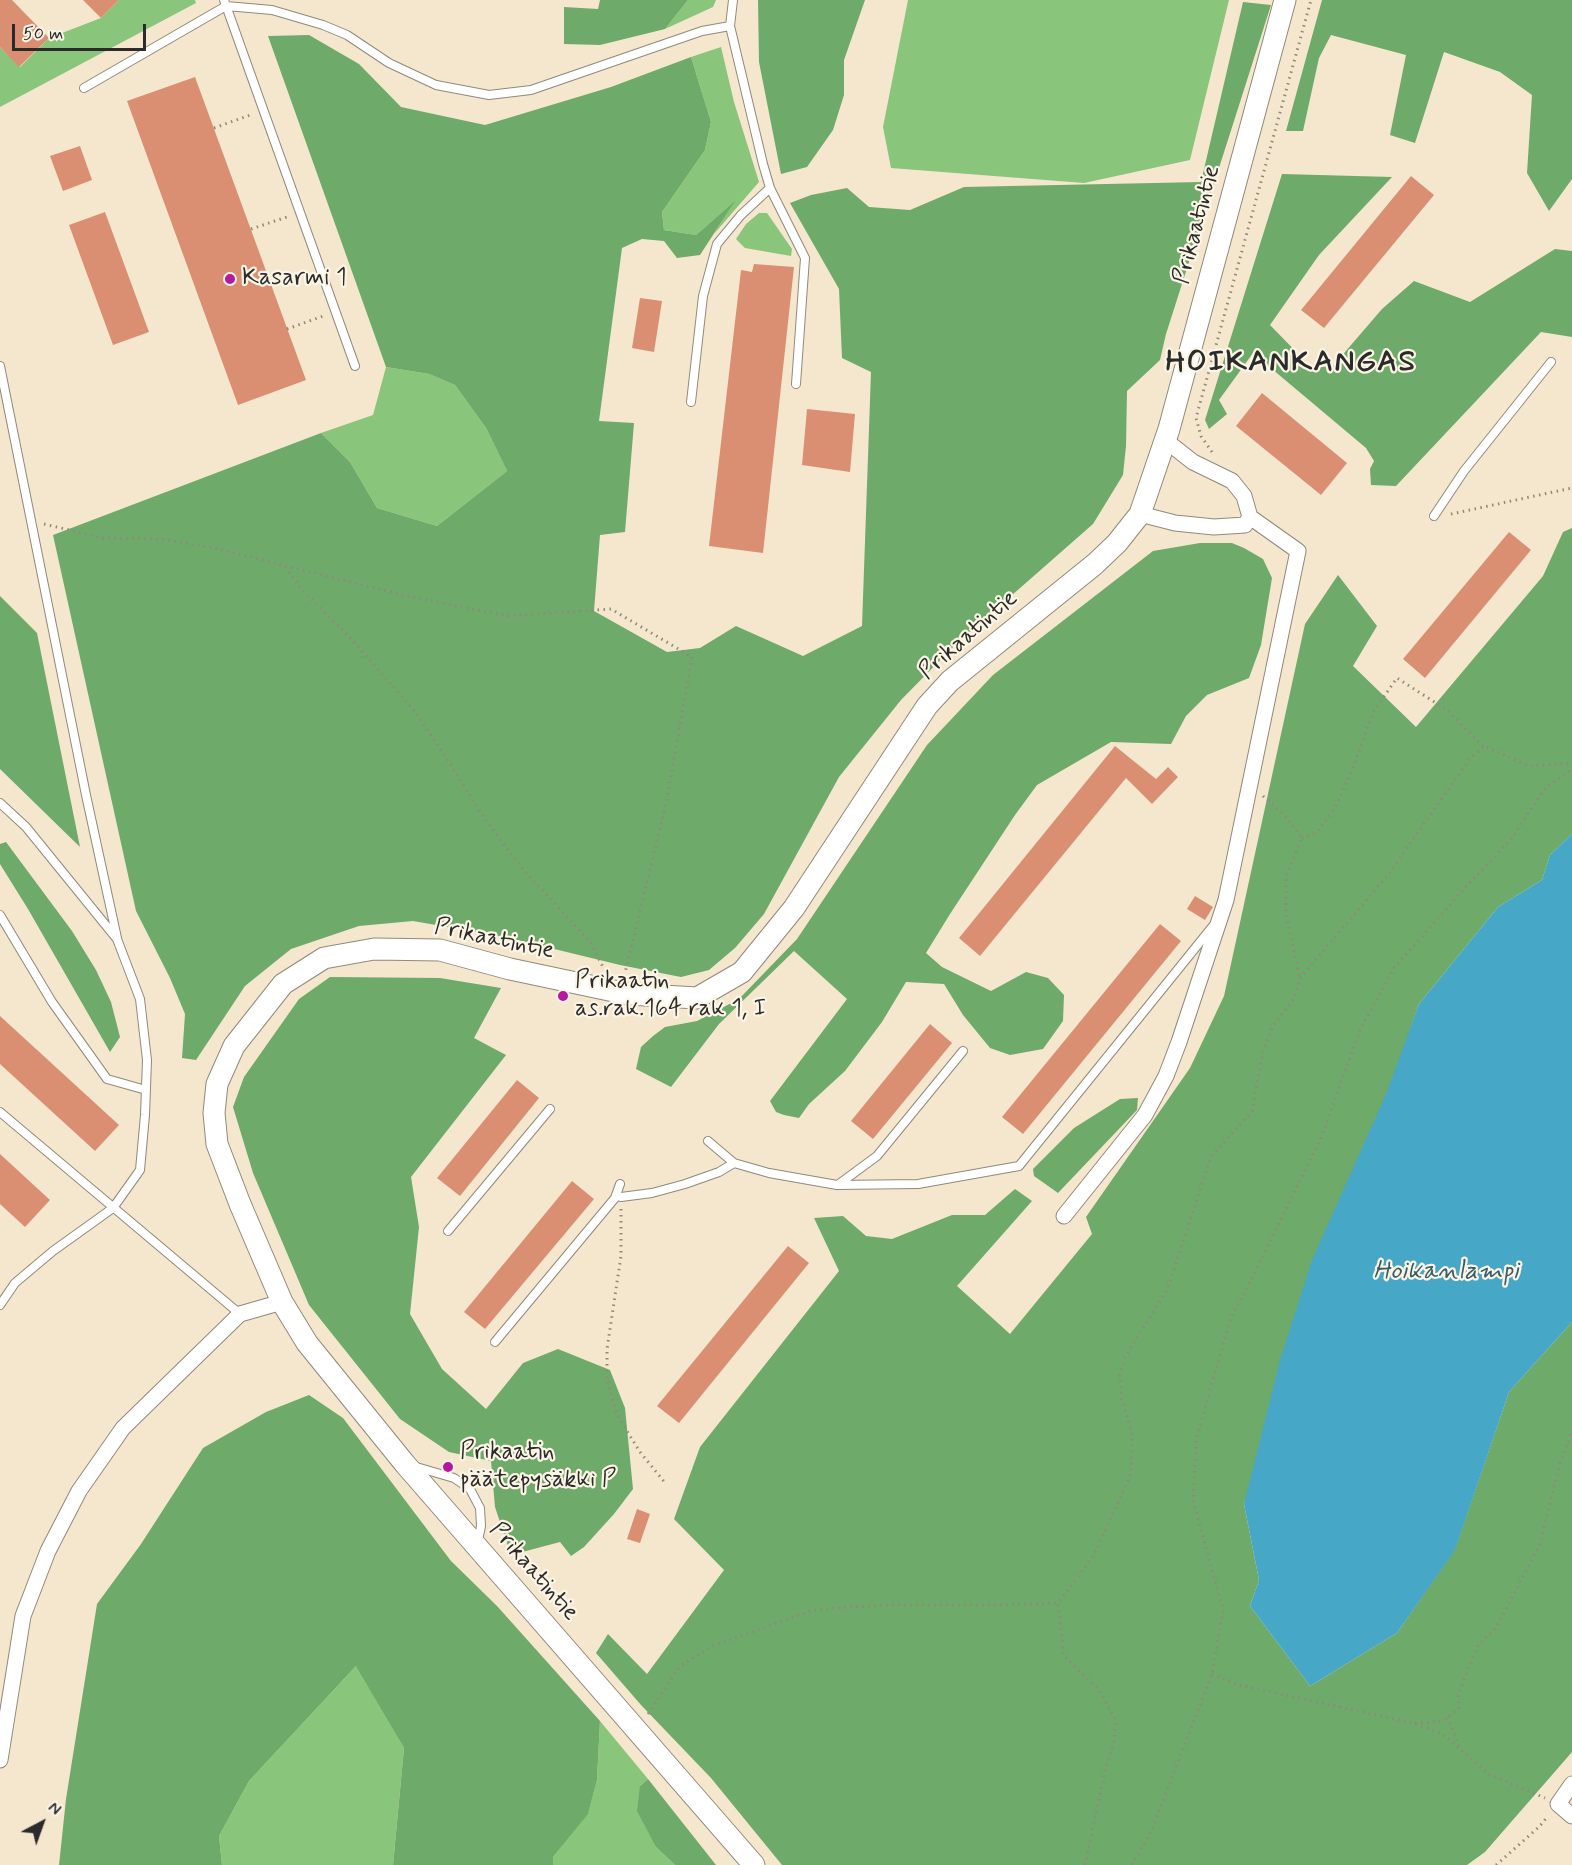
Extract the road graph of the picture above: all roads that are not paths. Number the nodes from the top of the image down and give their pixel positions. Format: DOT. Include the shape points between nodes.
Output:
graph roads {
  1 [pos="733,0"];
  2 [pos="1285,0"];
  3 [pos="225,3"];
  4 [pos="730,26"];
  5 [pos="84,88"];
  6 [pos="770,188"];
  7 [pos="1551,362"];
  8 [pos="0,366"];
  9 [pos="355,366"];
  10 [pos="796,384"];
  11 [pos="691,402"];
  12 [pos="1165,440"];
  13 [pos="1140,513"];
  14 [pos="1434,516"];
  15 [pos="1250,517"];
  16 [pos="0,803"];
  17 [pos="0,915"];
  18 [pos="1220,918"];
  19 [pos="117,939"];
  20 [pos="963,1051"];
  21 [pos="146,1090"];
  22 [pos="550,1109"];
  23 [pos="0,1112"];
  24 [pos="708,1141"];
  25 [pos="734,1163"];
  26 [pos="620,1184"];
  27 [pos="837,1185"];
  28 [pos="621,1197"];
  29 [pos="112,1208"];
  30 [pos="1064,1216"];
  31 [pos="448,1231"];
  32 [pos="282,1302"];
  33 [pos="0,1305"];
  34 [pos="240,1314"];
  35 [pos="495,1342"];
  36 [pos="405,1464"];
  37 [pos="477,1545"];
  38 [pos="0,1760"];
  39 [pos="1572,1784"];
  40 [pos="1572,1816"];
  41 [pos="754,1865"];
  1 -- 4 [label="lane"];
  2 -- 12 [label="street, Prikaatintie"];
  3 -- 4 [label="lane" via="272,10 323,25 436,85 489,95 531,90 702,31"];
  3 -- 5 [label="lane"];
  3 -- 9 [label="lane"];
  4 -- 6 [label="lane"];
  6 -- 10 [label="lane" via="805,258"];
  6 -- 11 [label="lane" via="717,244 703,296"];
  7 -- 14 [label="lane" via="1464,471"];
  8 -- 19 [label="lane"];
  12 -- 13 [label="street, Prikaatintie"];
  12 -- 15 [label="street" via="1193,462 1232,481 1244,496"];
  13 -- 15 [label="street" via="1175,523 1214,527 1245,525"];
  13 -- 32 [label="street, Prikaatintie" via="1095,564 950,681 927,706 794,908 742,972 697,998 620,993 440,950 374,950 324,958 283,984 234,1046 217,1084 214,1113 217,1144"];
  15 -- 18 [label="street" via="1298,551"];
  16 -- 19 [label="lane" via="26,827"];
  17 -- 21 [label="lane" via="52,1002 107,1079"];
  18 -- 27 [label="lane" via="1019,1166 918,1184"];
  18 -- 30 [label="street" via="1166,1076 1145,1115"];
  19 -- 21 [label="lane" via="140,999"];
  20 -- 27 [label="lane" via="877,1156"];
  21 -- 29 [label="lane" via="140,1170"];
  22 -- 31 [label="lane"];
  23 -- 29 [label="lane"];
  24 -- 25 [label="lane"];
  25 -- 27 [label="lane"];
  25 -- 28 [label="lane" via="685,1184"];
  26 -- 35 [label="lane" via="615,1198"];
  29 -- 33 [label="lane" via="15,1282"];
  29 -- 34 [label="lane"];
  32 -- 34 [label="street"];
  32 -- 36 [label="street, Prikaatintie" via="307,1343"];
  34 -- 38 [label="street" via="123,1428 79,1491 48,1551 23,1616"];
  36 -- 37 [label="street, Prikaatintie"];
  36 -- 37 [label="lane" via="454,1478 470,1489 480,1508"];
  37 -- 41 [label="street, Prikaatintie"];
  39 -- 40 [label="street" via="1558,1804"];
}
